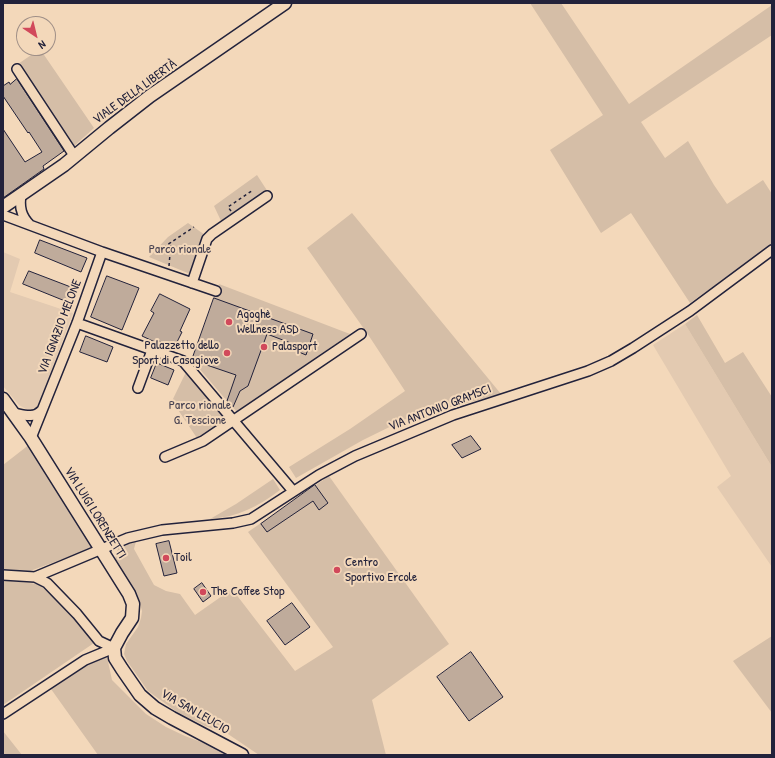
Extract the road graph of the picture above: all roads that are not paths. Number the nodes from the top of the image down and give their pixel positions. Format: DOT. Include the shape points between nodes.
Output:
graph roads {
  1 [pos="286,3"];
  2 [pos="17,69"];
  3 [pos="75,156"];
  4 [pos="21,195"];
  5 [pos="267,196"];
  6 [pos="3,207"];
  7 [pos="3,215"];
  8 [pos="31,226"];
  9 [pos="772,250"];
  10 [pos="102,252"];
  11 [pos="192,283"];
  12 [pos="216,291"];
  13 [pos="77,323"];
  14 [pos="361,334"];
  15 [pos="152,350"];
  16 [pos="138,388"];
  17 [pos="3,399"];
  18 [pos="42,410"];
  19 [pos="13,413"];
  20 [pos="234,419"];
  21 [pos="31,438"];
  22 [pos="165,457"];
  23 [pos="293,491"];
  24 [pos="101,548"];
  25 [pos="3,575"];
  26 [pos="35,577"];
  27 [pos="114,648"];
  28 [pos="3,714"];
  29 [pos="242,755"];
  1 -- 3 [label="street, VIALE DELLA LIBERTÀ" via="150,96"];
  2 -- 3 [label="street"];
  3 -- 4 [label="street, VIALE DELLA LIBERTÀ"];
  4 -- 6 [label="street, VIALE DELLA LIBERTÀ"];
  4 -- 8 [label="street" via="21,213"];
  5 -- 11 [label="street" via="207,239"];
  7 -- 8 [label="street"];
  8 -- 10 [label="street"];
  9 -- 23 [label="street, VIA ANTONIO GRAMSCI" via="690,311 611,361 588,371 453,415 355,456"];
  10 -- 11 [label="street"];
  10 -- 13 [label="street, VIA IGNAZIO MELONE"];
  11 -- 12 [label="street"];
  13 -- 15 [label="street"];
  13 -- 18 [label="street, VIA IGNAZIO MELONE"];
  14 -- 20 [label="street"];
  15 -- 16 [label="street"];
  15 -- 20 [label="street" via="183,361"];
  17 -- 19 [label="street, VIA LUIGI LORENZETTI"];
  18 -- 19 [label="street" via="31,416"];
  18 -- 21 [label="street, VIA IGNAZIO MELONE"];
  19 -- 21 [label="street, VIA LUIGI LORENZETTI"];
  20 -- 22 [label="street" via="203,440"];
  20 -- 23 [label="street"];
  21 -- 24 [label="street, VIA LUIGI LORENZETTI"];
  23 -- 24 [label="street, VIA ANTONIO GRAMSCI" via="251,519 162,530"];
  24 -- 26 [label="street, VIA ANTONIO GRAMSCI"];
  24 -- 27 [label="street, VIA LUIGI LORENZETTI" via="133,604 132,618"];
  25 -- 26 [label="street"];
  26 -- 27 [label="street" via="47,583 99,641"];
  27 -- 28 [label="street" via="85,660"];
  27 -- 29 [label="street, VIA SAN LEUCIO" via="115,658 122,669 140,694 155,708"];
}
